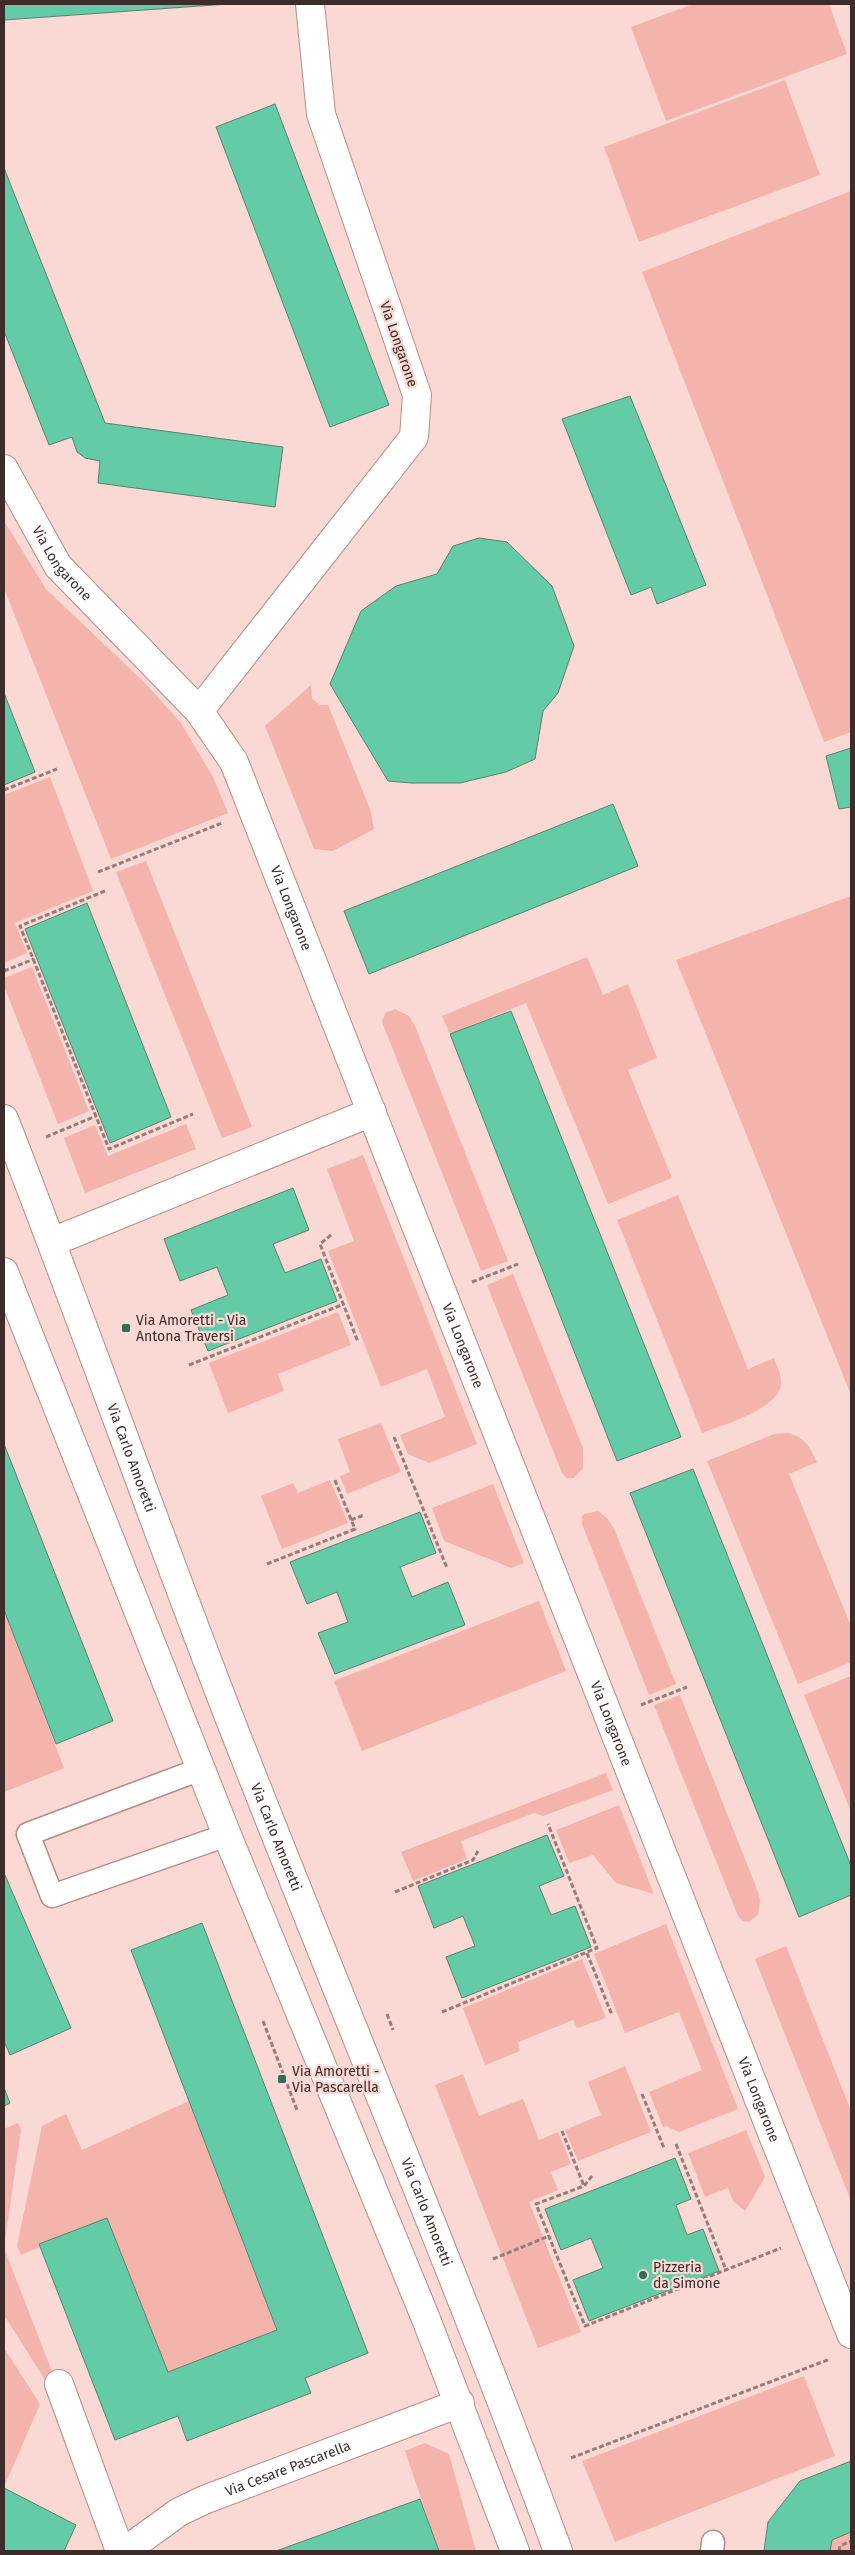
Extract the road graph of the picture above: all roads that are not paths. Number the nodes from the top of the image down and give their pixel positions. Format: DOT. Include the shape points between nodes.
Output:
graph roads {
  1 [pos="310,4"];
  2 [pos="4,469"];
  3 [pos="198,711"];
  4 [pos="372,1112"];
  5 [pos="4,1119"];
  6 [pos="52,1242"];
  7 [pos="4,1272"];
  8 [pos="201,1768"];
  9 [pos="227,1835"];
  10 [pos="851,2334"];
  11 [pos="59,2384"];
  12 [pos="460,2403"];
  13 [pos="120,2551"];
  14 [pos="125,2551"];
  15 [pos="515,2551"];
  16 [pos="558,2551"];
  1 -- 3 [label="street, Via Longarone" via="321,114 416,395 414,437"];
  2 -- 3 [label="street, Via Longarone" via="58,566"];
  3 -- 4 [label="street, Via Longarone" via="234,762"];
  4 -- 6 [label="street"];
  4 -- 10 [label="street, Via Longarone"];
  5 -- 6 [label="street, Via Carlo Amoretti"];
  6 -- 16 [label="street, Via Carlo Amoretti" via="224,1703 497,2389"];
  7 -- 8 [label="street"];
  8 -- 9 [label="street"];
  8 -- 9 [label="lane" via="28,1834 52,1896"];
  9 -- 12 [label="street"];
  11 -- 13 [label="street"];
  12 -- 14 [label="street, Via Cesare Pascarella" via="204,2500 179,2512"];
  12 -- 15 [label="street"];
}
